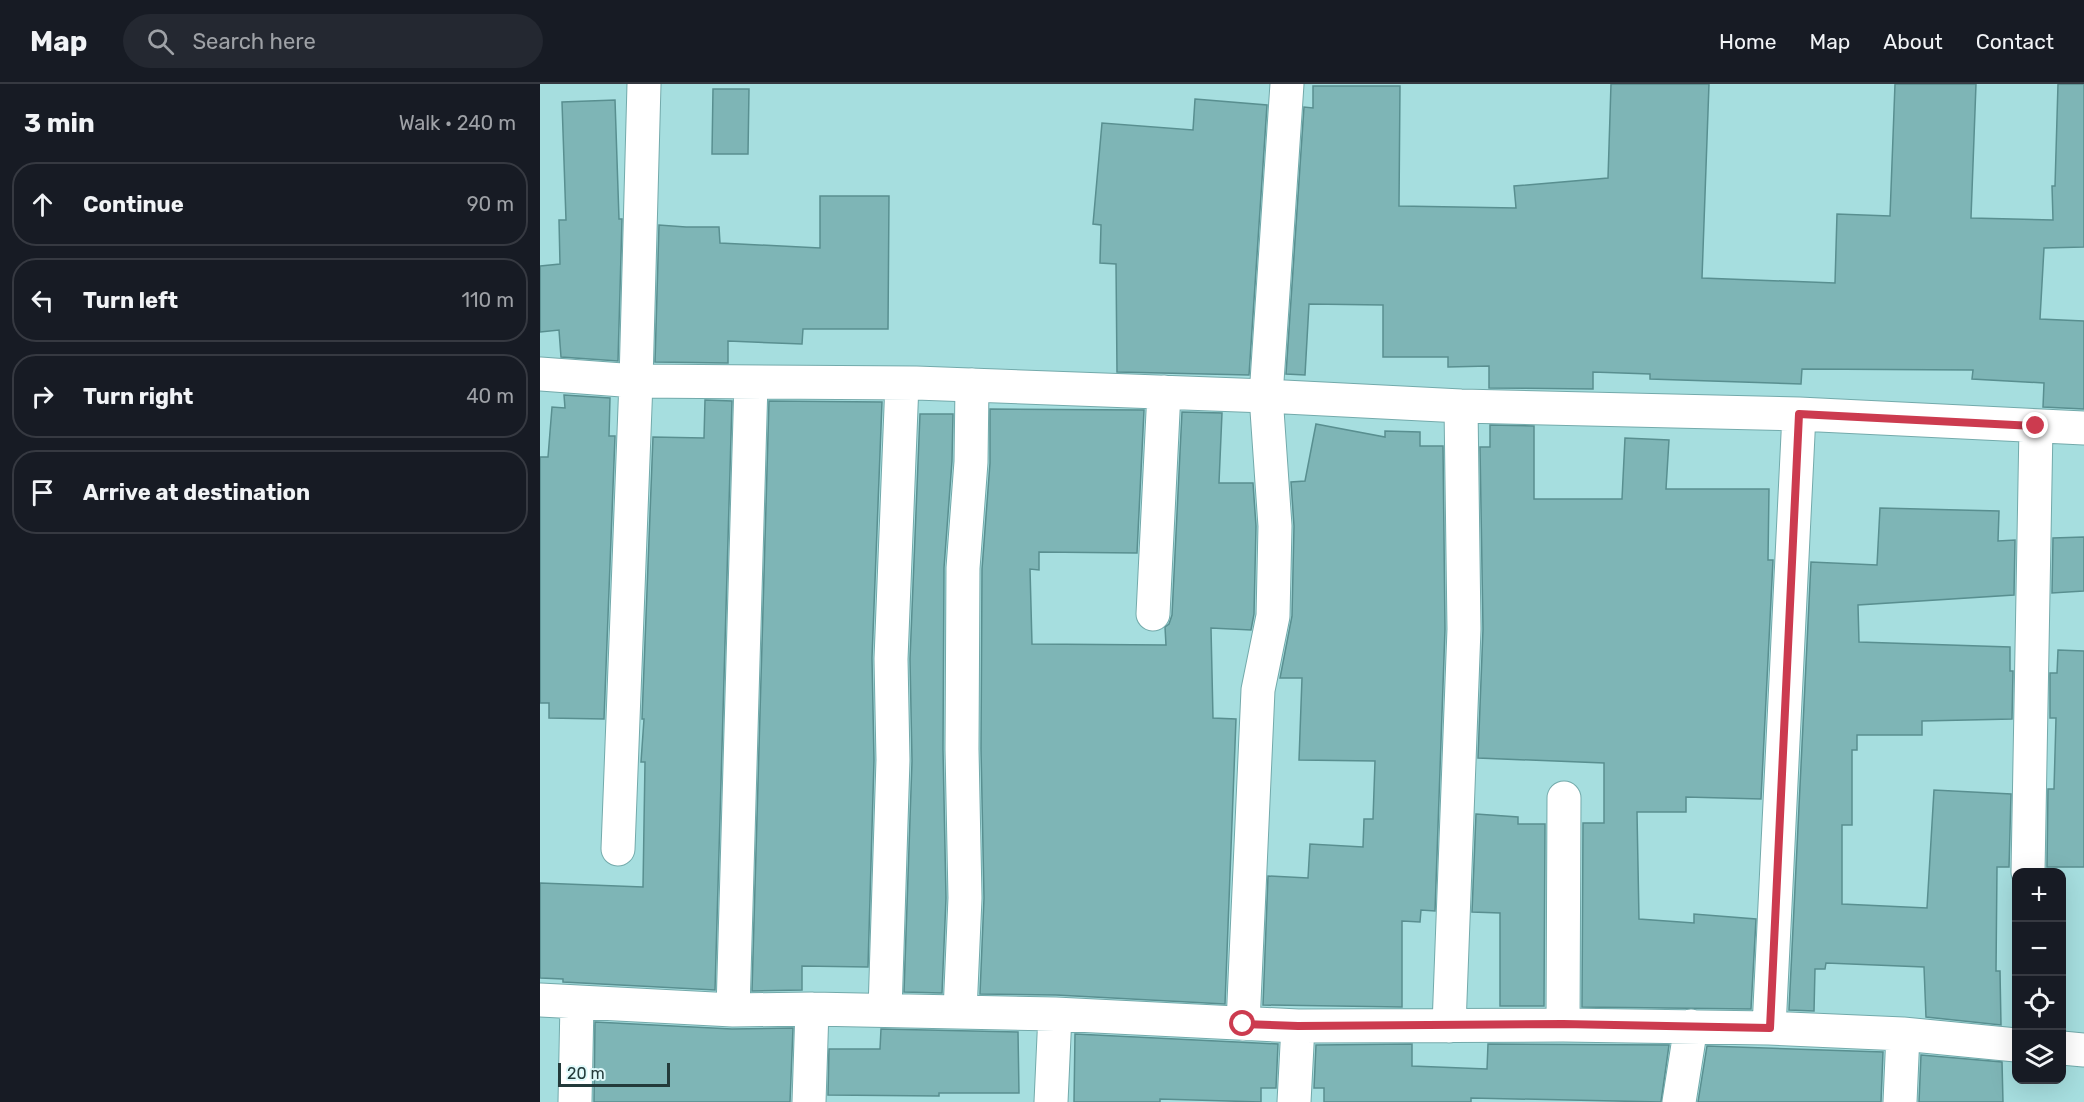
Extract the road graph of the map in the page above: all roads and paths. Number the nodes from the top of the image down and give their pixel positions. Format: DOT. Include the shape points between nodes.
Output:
graph roads {
  1 [pos="644,84"];
  2 [pos="1287,84"];
  3 [pos="540,374"];
  4 [pos="636,381"];
  5 [pos="752,382"];
  6 [pos="902,383"];
  7 [pos="972,385"];
  8 [pos="1164,392"];
  9 [pos="1266,396"];
  10 [pos="1461,406"];
  11 [pos="1799,414"];
  12 [pos="2036,426"];
  13 [pos="2084,428"];
  14 [pos="1153,614"];
  15 [pos="1564,798"];
  16 [pos="618,849"];
  17 [pos="2028,868"];
  18 [pos="540,1000"];
  19 [pos="577,1002"];
  20 [pos="812,1009"];
  21 [pos="734,1010"];
  22 [pos="885,1010"];
  23 [pos="960,1012"];
  24 [pos="1055,1014"];
  25 [pos="1243,1024"];
  26 [pos="1563,1024"];
  27 [pos="1298,1026"];
  28 [pos="1449,1026"];
  29 [pos="1691,1026"];
  30 [pos="1770,1028"];
  31 [pos="1903,1034"];
  32 [pos="2012,1045"];
  33 [pos="2066,1048"];
  34 [pos="2084,1050"];
  35 [pos="575,1102"];
  36 [pos="809,1102"];
  37 [pos="1051,1102"];
  38 [pos="1294,1102"];
  39 [pos="1679,1102"];
  40 [pos="1900,1102"];
  1 -- 4 [label="street"];
  2 -- 9 [label="street"];
  3 -- 4 [label="street"];
  4 -- 5 [label="street"];
  4 -- 16 [label="street"];
  5 -- 6 [label="street"];
  5 -- 21 [label="street"];
  6 -- 7 [label="street"];
  6 -- 22 [label="street" via="892,636 893,760"];
  7 -- 8 [label="street"];
  7 -- 23 [label="street" via="963,568 965,898"];
  8 -- 9 [label="street"];
  8 -- 14 [label="street"];
  9 -- 10 [label="street"];
  9 -- 25 [label="street" via="1275,526 1273,616 1258,690"];
  10 -- 11 [label="street"];
  10 -- 28 [label="street" via="1464,629"];
  11 -- 12 [label="street"];
  11 -- 30 [label="street"];
  12 -- 13 [label="street"];
  12 -- 17 [label="street"];
  15 -- 26 [label="street"];
  18 -- 19 [label="street"];
  19 -- 21 [label="street"];
  19 -- 35 [label="street"];
  20 -- 21 [label="street"];
  20 -- 22 [label="street"];
  20 -- 36 [label="street"];
  22 -- 23 [label="street"];
  23 -- 24 [label="street"];
  24 -- 25 [label="street"];
  24 -- 37 [label="street"];
  25 -- 27 [label="street"];
  26 -- 28 [label="street"];
  26 -- 29 [label="street"];
  27 -- 28 [label="street"];
  27 -- 38 [label="street"];
  29 -- 30 [label="street"];
  29 -- 39 [label="street"];
  30 -- 31 [label="street"];
  31 -- 32 [label="street"];
  31 -- 40 [label="street"];
  33 -- 34 [label="street"];
}
